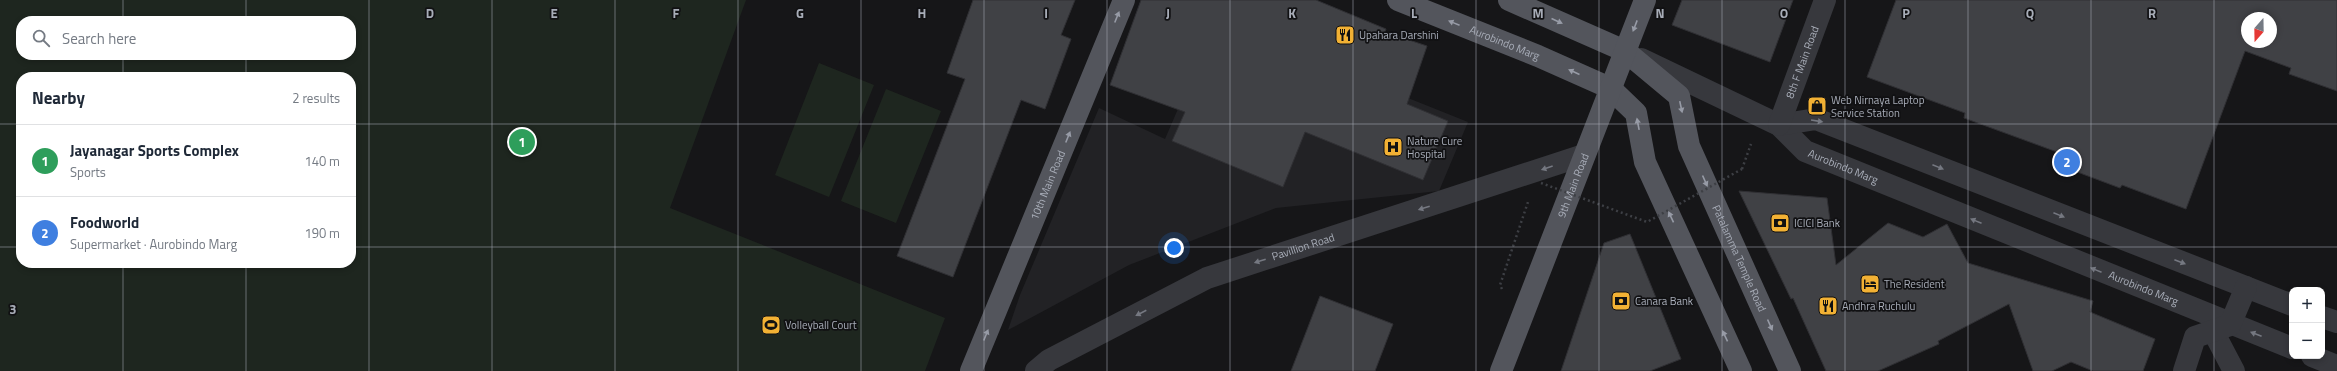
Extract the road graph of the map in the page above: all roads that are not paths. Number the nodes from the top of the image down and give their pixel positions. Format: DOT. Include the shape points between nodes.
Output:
graph roads {
  1 [pos="1124,0"];
  2 [pos="1398,0"];
  3 [pos="1508,0"];
  4 [pos="1645,0"];
  5 [pos="1825,0"];
  6 [pos="1625,51"];
  7 [pos="1610,88"];
  8 [pos="1779,125"];
  9 [pos="1584,155"];
  10 [pos="2246,287"];
  11 [pos="2289,304"];
  12 [pos="2325,318"];
  13 [pos="2337,322"];
  14 [pos="2222,328"];
  15 [pos="2289,347"];
  16 [pos="2320,359"];
  17 [pos="2337,366"];
  18 [pos="971,371"];
  19 [pos="1036,371"];
  20 [pos="1501,371"];
  21 [pos="1741,371"];
  22 [pos="1790,371"];
  23 [pos="2184,371"];
  24 [pos="2234,371"];
  18 -- 1 [label="main road, 10th Main Road, one-way"];
  7 -- 2 [label="main road, Aurobindo Marg, one-way"];
  3 -- 6 [label="main road, Patalamma Temple Road, one-way"];
  4 -- 6 [label="main road, 9th Main Road, one-way"];
  5 -- 8 [label="street, 8th F Main Road"];
  6 -- 7 [label="main road, 9th Main Road"];
  6 -- 8 [label="street"];
  6 -- 22 [label="main road, Patalamma Temple Road, one-way" via="1679,96 1689,146"];
  7 -- 9 [label="main road, 9th Main Road"];
  21 -- 7 [label="main road, Aurobindo Marg, one-way" via="1645,162 1636,113"];
  8 -- 10 [label="street, one-way" via="1816,119"];
  14 -- 8 [label="street, Aurobindo Marg, one-way" via="1805,152"];
  9 -- 19 [label="street, Pavillion Road, one-way" via="1207,278 1049,360"];
  9 -- 20 [label="main road, 9th Main Road"];
  10 -- 11 [label="street"];
  10 -- 14 [label="street"];
  12 -- 13 [label="street"];
  15 -- 14 [label="street, Aurobindo Marg, one-way"];
  14 -- 23 [label="street" via="2195,337"];
  14 -- 24 [label="street"];
  16 -- 17 [label="street"];
}
